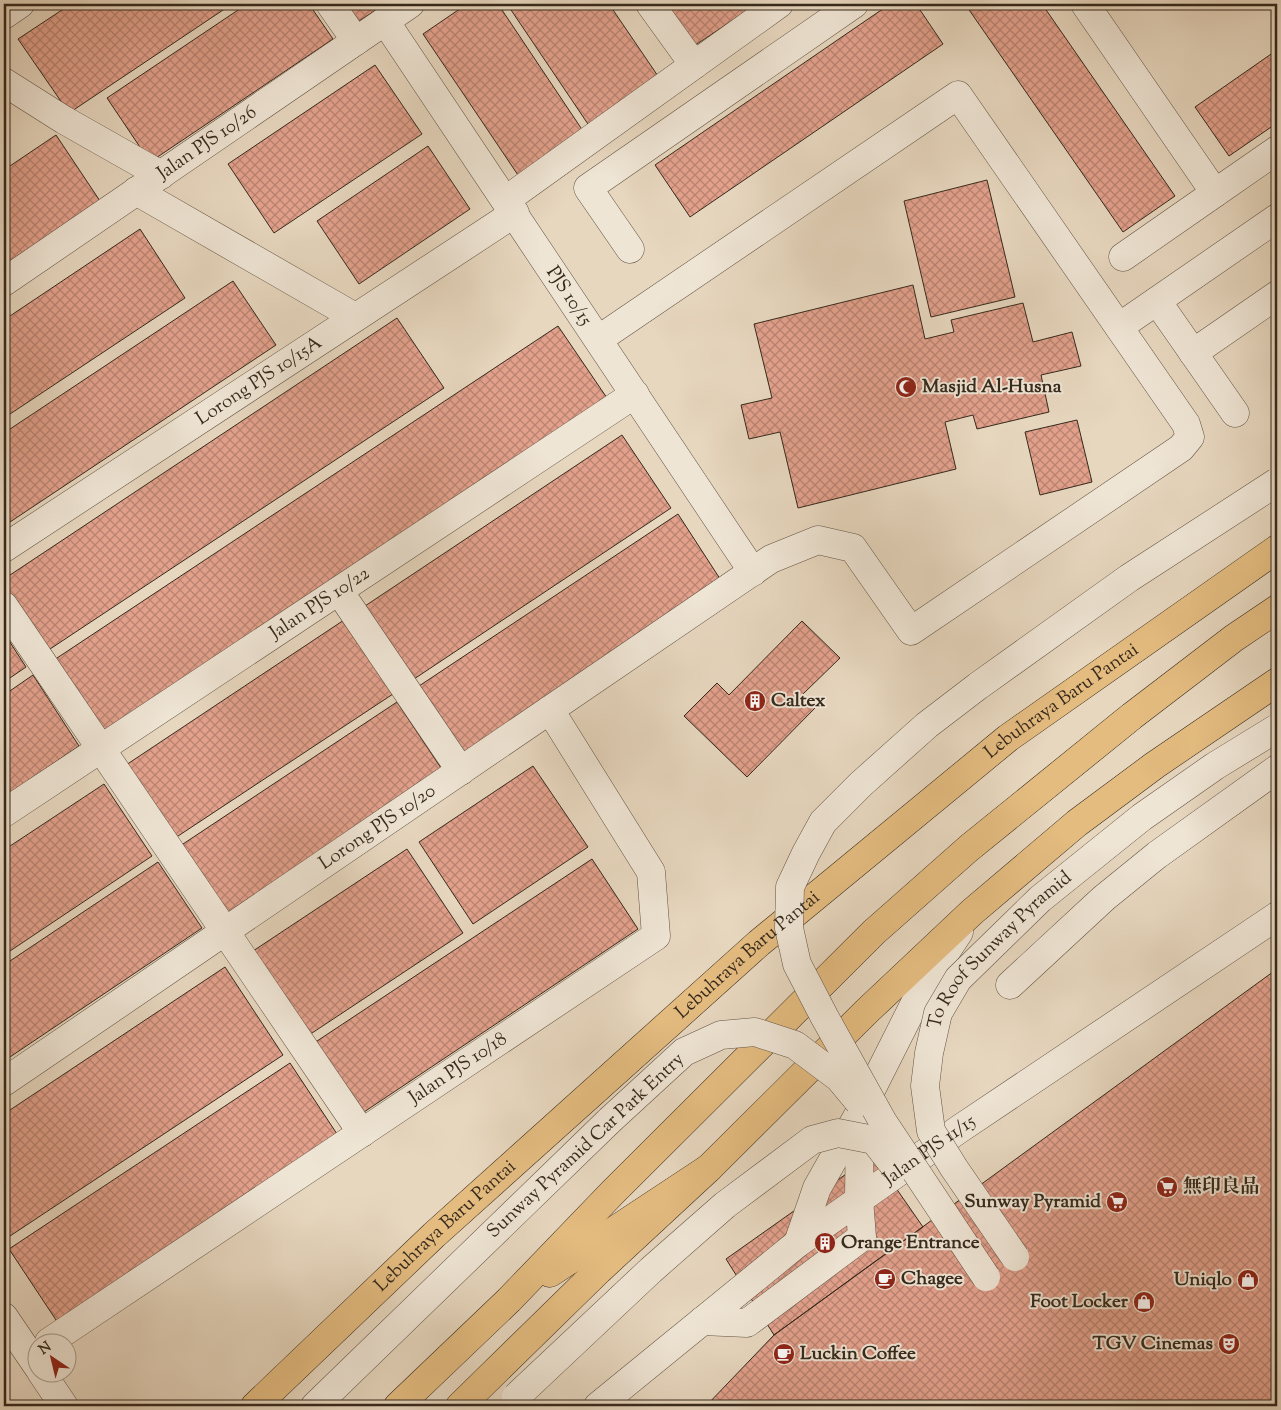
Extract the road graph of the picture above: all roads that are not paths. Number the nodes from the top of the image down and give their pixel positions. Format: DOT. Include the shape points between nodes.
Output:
graph roads {
  1 [pos="20,4"];
  2 [pos="330,4"];
  3 [pos="410,4"];
  4 [pos="650,4"];
  5 [pos="779,4"];
  6 [pos="854,4"];
  7 [pos="1085,4"];
  8 [pos="4,15"];
  9 [pos="385,21"];
  10 [pos="356,41"];
  11 [pos="694,66"];
  12 [pos="4,82"];
  13 [pos="1277,150"];
  14 [pos="161,175"];
  15 [pos="136,191"];
  16 [pos="1216,193"];
  17 [pos="510,207"];
  18 [pos="1277,218"];
  19 [pos="630,249"];
  20 [pos="1123,257"];
  21 [pos="4,282"];
  22 [pos="1277,295"];
  23 [pos="1157,301"];
  24 [pos="355,317"];
  25 [pos="1119,327"];
  26 [pos="599,339"];
  27 [pos="1192,353"];
  28 [pos="635,394"];
  29 [pos="1235,413"];
  30 [pos="1277,482"];
  31 [pos="4,548"];
  32 [pos="1277,549"];
  33 [pos="752,572"];
  34 [pos="338,591"];
  35 [pos="4,606"];
  36 [pos="1277,610"];
  37 [pos="1277,682"];
  38 [pos="550,710"];
  39 [pos="1277,728"];
  40 [pos="101,749"];
  41 [pos="1277,769"];
  42 [pos="461,771"];
  43 [pos="4,813"];
  44 [pos="972,912"];
  45 [pos="1277,916"];
  46 [pos="225,932"];
  47 [pos="1010,985"];
  48 [pos="4,1082"];
  49 [pos="860,1112"];
  50 [pos="362,1133"];
  51 [pos="709,1168"];
  52 [pos="859,1199"];
  53 [pos="798,1242"];
  54 [pos="993,1272"];
  55 [pos="509,1300"];
  56 [pos="4,1317"];
  57 [pos="702,1321"];
  58 [pos="76,1332"];
  59 [pos="28,1345"];
  60 [pos="52,1382"];
  61 [pos="511,1402"];
  62 [pos="64,1406"];
  63 [pos="255,1406"];
  64 [pos="315,1406"];
  65 [pos="398,1406"];
  66 [pos="460,1406"];
  67 [pos="598,1406"];
  1 -- 8 [label="street"];
  2 -- 10 [label="street"];
  3 -- 9 [label="street, Jalan PJS 10/26"];
  4 -- 11 [label="street"];
  5 -- 11 [label="street, Lorong PJS 10/15A"];
  6 -- 19 [label="street" via="588,188"];
  7 -- 16 [label="street"];
  9 -- 10 [label="street, Jalan PJS 10/26"];
  9 -- 17 [label="street, PJS 10/15"];
  10 -- 14 [label="street, Jalan PJS 10/26"];
  11 -- 17 [label="street, Lorong PJS 10/15A"];
  12 -- 14 [label="street"];
  13 -- 16 [label="street"];
  14 -- 15 [label="street, Jalan PJS 10/26"];
  15 -- 21 [label="street, Jalan PJS 10/26"];
  15 -- 24 [label="street"];
  16 -- 20 [label="street"];
  17 -- 24 [label="street, Lorong PJS 10/15A"];
  17 -- 26 [label="street, PJS 10/15"];
  18 -- 23 [label="street"];
  22 -- 27 [label="street"];
  23 -- 25 [label="street"];
  23 -- 27 [label="street"];
  24 -- 31 [label="street, Lorong PJS 10/15A"];
  25 -- 26 [label="street" via="958,95"];
  25 -- 33 [label="street, Lorong PJS 10/20" via="1186,424 1190,436 1181,448 919,626 911,631 853,548 818,540 771,559"];
  26 -- 28 [label="street, PJS 10/15"];
  27 -- 29 [label="street"];
  28 -- 33 [label="street, PJS 10/15"];
  28 -- 34 [label="street, Jalan PJS 10/22"];
  30 -- 54 [label="street, bridge" via="1128,578 927,725 823,822 790,887 789,928 797,964 824,1016 883,1122"];
  32 -- 63 [label="main road, Lebuhraya Baru Pantai" via="1008,738 759,943 434,1235"];
  33 -- 38 [label="street, Lorong PJS 10/20"];
  34 -- 40 [label="street, Jalan PJS 10/22"];
  34 -- 42 [label="street"];
  35 -- 40 [label="street"];
  36 -- 55 [label="main road" via="1234,638 1110,733 969,848 874,932"];
  37 -- 44 [label="main road" via="1085,817"];
  38 -- 42 [label="street, Lorong PJS 10/20"];
  38 -- 50 [label="street, Jalan PJS 10/18" via="651,872 656,936"];
  39 -- 54 [label="street, To Roof Sunway Pyramid, bridge" via="1142,817 1040,899 958,979 938,1013 925,1086 930,1131 954,1168"];
  40 -- 43 [label="street, Jalan PJS 10/22"];
  40 -- 46 [label="street"];
  41 -- 47 [label="street" via="1126,880"];
  42 -- 46 [label="street, Lorong PJS 10/20"];
  44 -- 49 [label="street" via="924,985"];
  44 -- 51 [label="main road"];
  45 -- 52 [label="street, Jalan PJS 11/15"];
  46 -- 48 [label="street, Lorong PJS 10/20"];
  46 -- 50 [label="street"];
  49 -- 52 [label="street"];
  49 -- 53 [label="street" via="817,1188"];
  50 -- 58 [label="street, Jalan PJS 10/18"];
  51 -- 55 [label="main road"];
  51 -- 66 [label="main road"];
  52 -- 53 [label="street, Jalan PJS 11/15"];
  52 -- 57 [label="street" via="862,1237 747,1323"];
  53 -- 57 [label="street, Jalan PJS 11/15"];
  54 -- 61 [label="street, bridge" via="905,1180 874,1140 838,1133 812,1140 725,1206 651,1270"];
  54 -- 64 [label="street, Sunway Pyramid Car Park Entry, bridge" via="839,1078 795,1045 755,1032 721,1035 684,1052"];
  55 -- 65 [label="main road"];
  56 -- 59 [label="street"];
  57 -- 67 [label="street, Jalan PJS 11/15"];
  60 -- 62 [label="street"];
}
